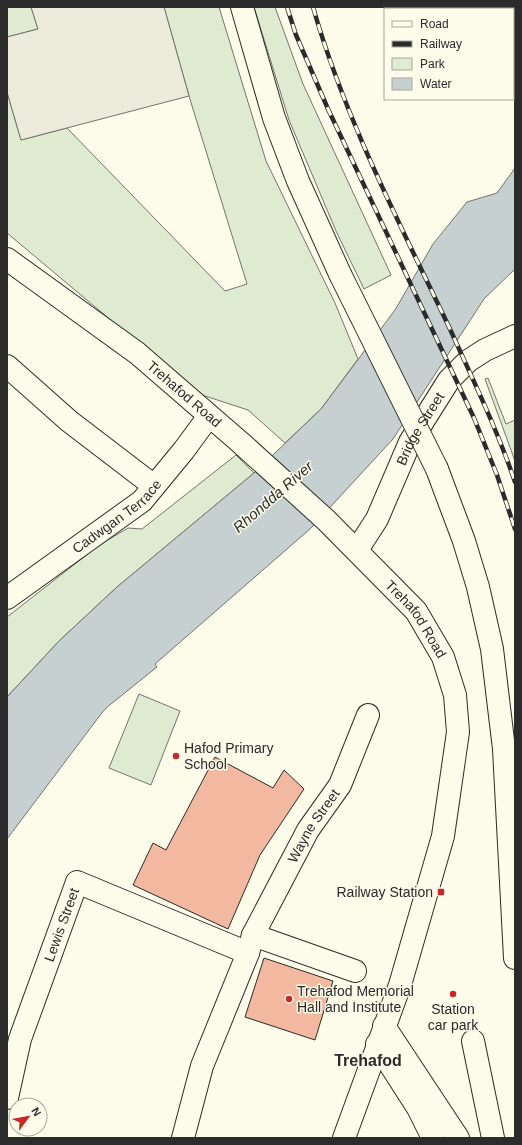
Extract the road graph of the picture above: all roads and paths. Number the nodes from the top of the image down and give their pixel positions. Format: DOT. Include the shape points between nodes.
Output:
graph roads {
  1 [pos="242,7"];
  2 [pos="7,259"];
  3 [pos="515,336"];
  4 [pos="7,366"];
  5 [pos="209,416"];
  6 [pos="154,486"];
  7 [pos="357,550"];
  8 [pos="7,598"];
  9 [pos="368,715"];
  10 [pos="251,944"];
  11 [pos="515,958"];
  12 [pos="355,971"];
  13 [pos="380,1035"];
  14 [pos="473,1041"];
  15 [pos="7,1098"];
  16 [pos="183,1138"];
  17 [pos="344,1138"];
  18 [pos="433,1138"];
  19 [pos="458,1138"];
  20 [pos="494,1138"];
  1 -- 11 [label="street, bridge" via="274,118 298,181 340,274 437,469 474,574 492,649 504,749"];
  2 -- 5 [label="street, Trehafod Road" via="137,354"];
  3 -- 7 [label="street, Bridge Street" via="480,353 449,380 410,442 377,519"];
  4 -- 6 [label="street" via="69,421"];
  5 -- 6 [label="street, Cadwgan Terrace"];
  5 -- 7 [label="street, Trehafod Road" via="241,442"];
  6 -- 8 [label="street, Cadwgan Terrace" via="142,501"];
  7 -- 13 [label="street, Trehafod Road" via="416,611 443,657 455,695 458,732 443,836 400,986"];
  9 -- 10 [label="street, Wayne Street" via="340,785 308,830"];
  10 -- 12 [label="street"];
  10 -- 15 [label="street, Lewis Street" via="77,882 20,1038"];
  10 -- 16 [label="street, Wayne Street" via="202,1066"];
  13 -- 17 [label="street, Trehafod Road"];
  13 -- 18 [label="street"];
  13 -- 19 [label="street"];
  14 -- 20 [label="street"];
}
